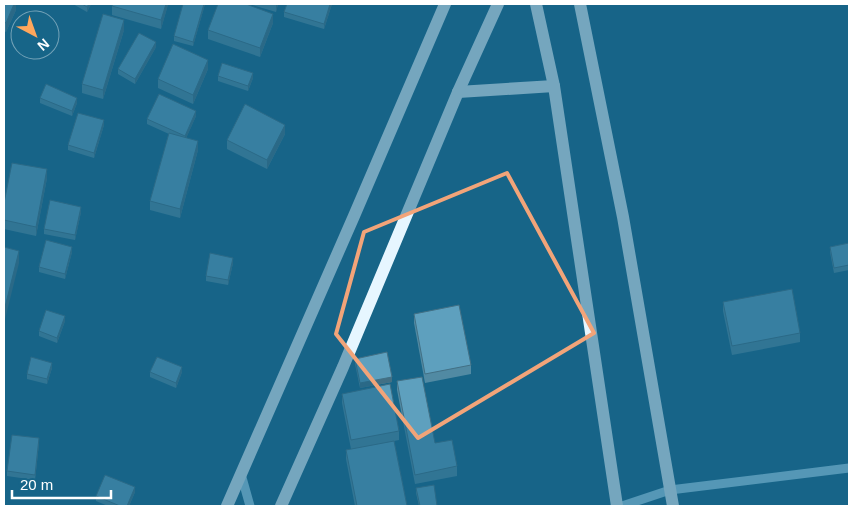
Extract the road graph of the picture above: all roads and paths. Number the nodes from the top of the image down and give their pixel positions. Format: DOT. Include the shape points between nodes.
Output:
graph roads {
  1 [pos="445,4"];
  2 [pos="498,4"];
  3 [pos="536,4"];
  4 [pos="580,4"];
  5 [pos="554,86"];
  6 [pos="458,92"];
  7 [pos="849,468"];
  8 [pos="241,474"];
  9 [pos="670,490"];
  10 [pos="227,506"];
  11 [pos="250,506"];
  12 [pos="281,506"];
  13 [pos="617,506"];
  14 [pos="622,506"];
  15 [pos="673,506"];
  1 -- 8 [label="main road"];
  2 -- 6 [label="main road"];
  3 -- 5 [label="main road"];
  4 -- 9 [label="main road" via="624,217"];
  5 -- 6 [label="main road"];
  5 -- 13 [label="main road"];
  6 -- 12 [label="main road"];
  7 -- 9 [label="street"];
  8 -- 10 [label="main road"];
  8 -- 11 [label="street"];
  9 -- 14 [label="street"];
  9 -- 15 [label="main road"];
}
